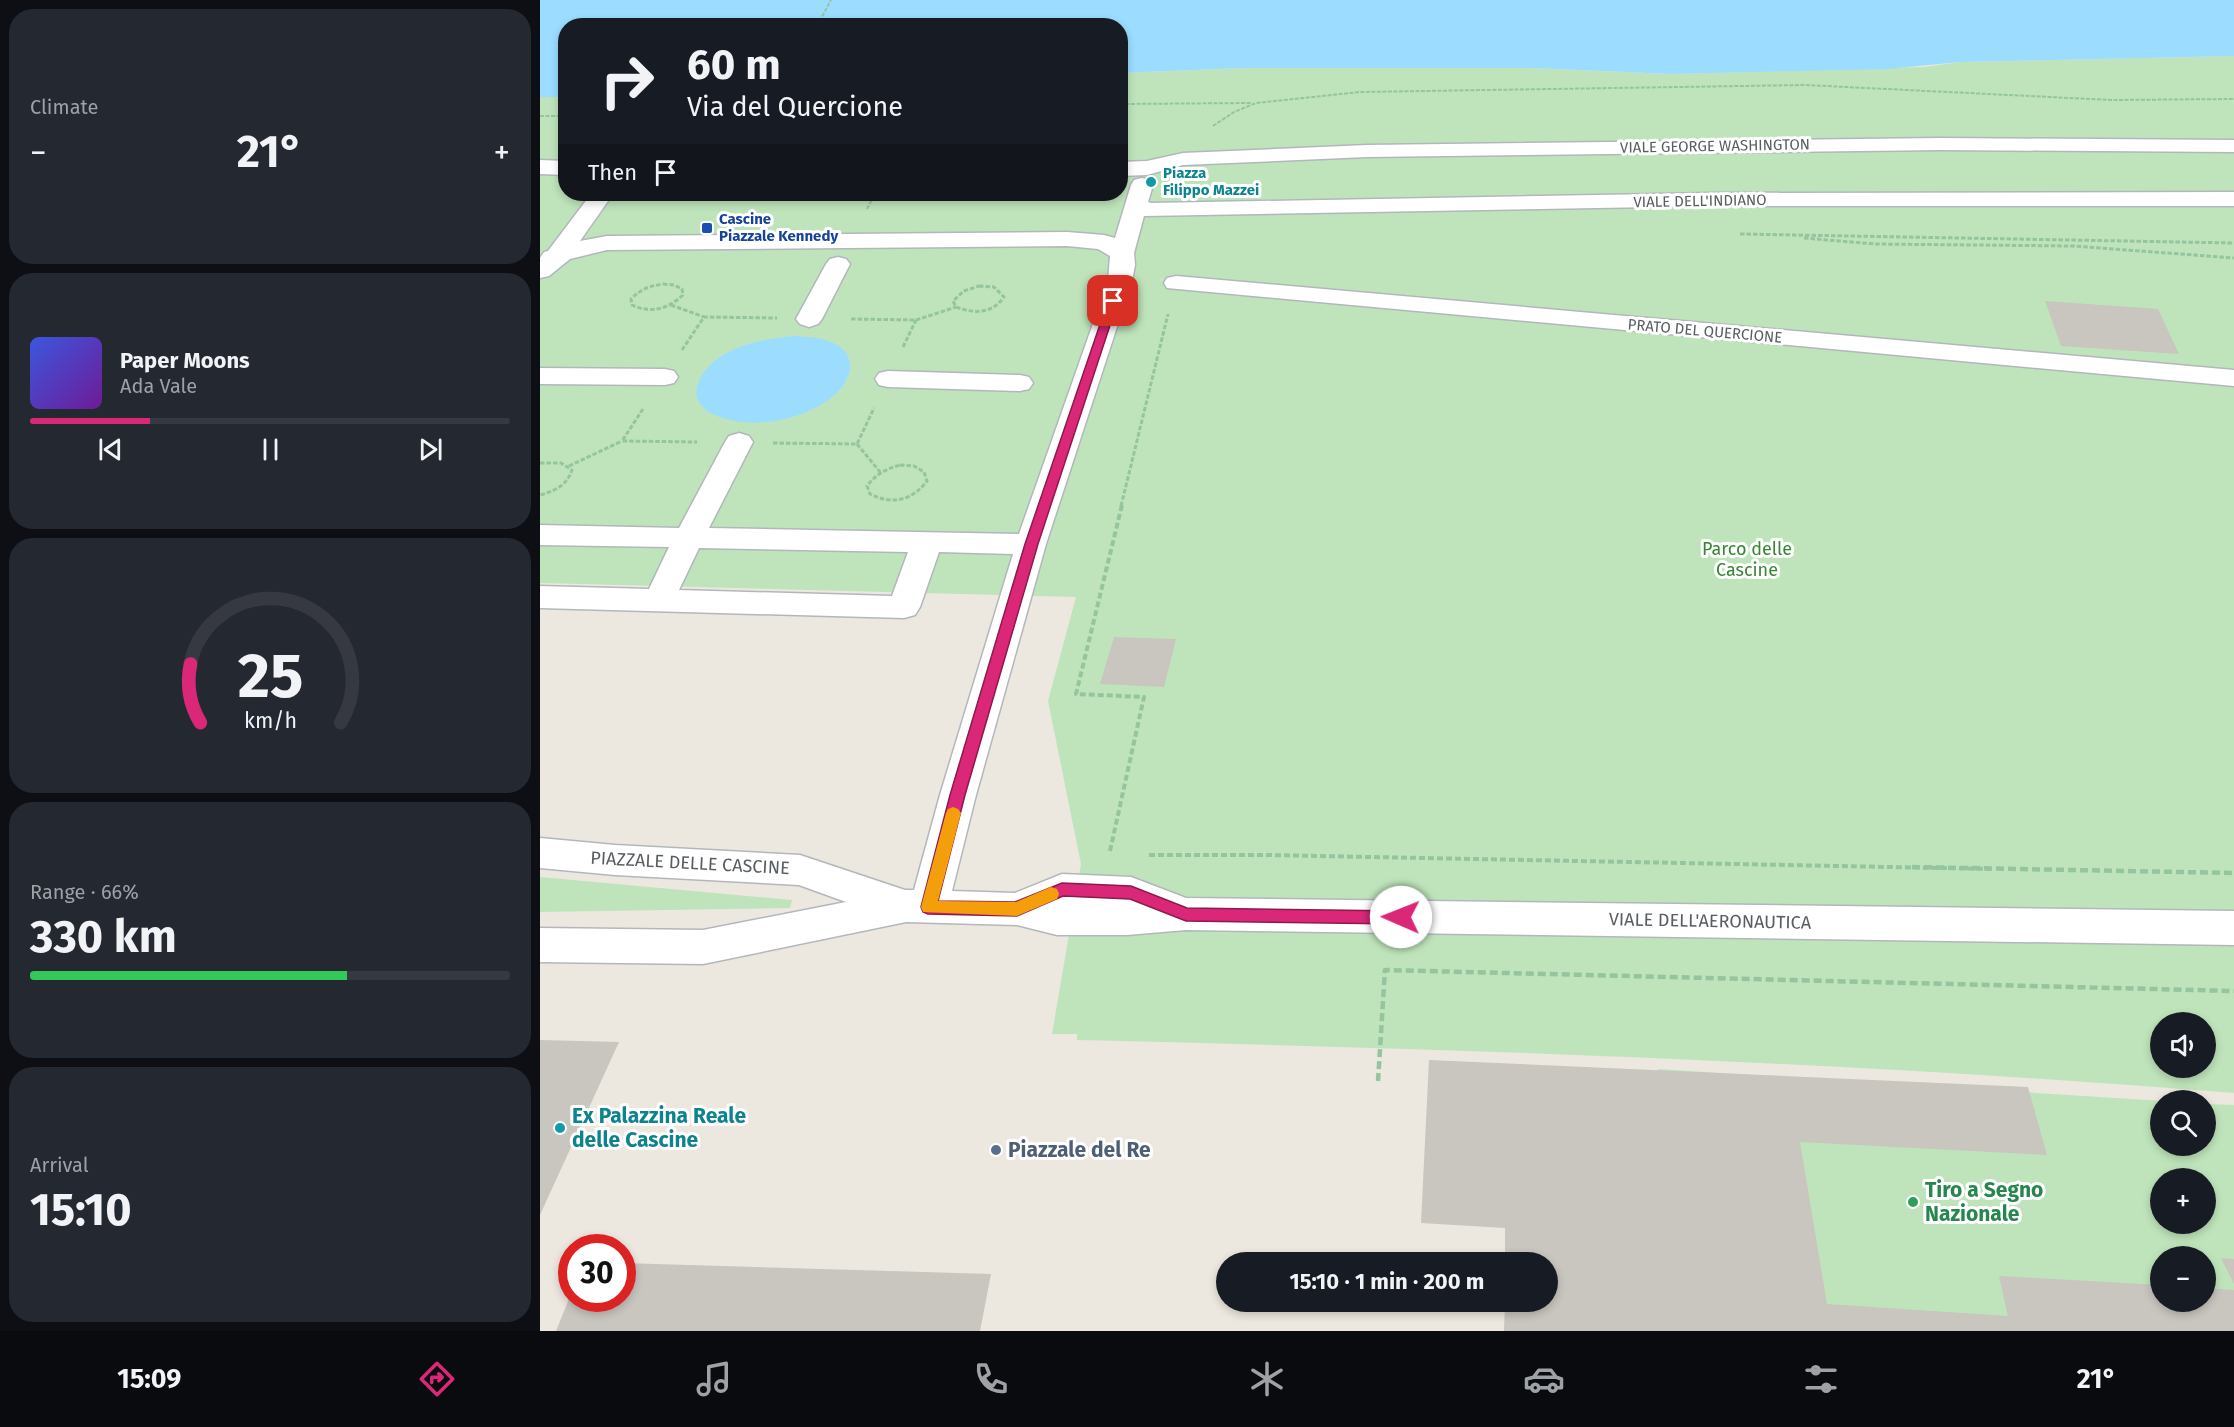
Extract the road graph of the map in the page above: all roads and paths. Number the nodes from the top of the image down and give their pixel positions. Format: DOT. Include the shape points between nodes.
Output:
graph roads {
  1 [pos="831,0"];
  2 [pos="821,18"];
  3 [pos="2234,99"];
  4 [pos="1256,103"];
  5 [pos="1128,104"];
  6 [pos="558,116"];
  7 [pos="540,117"];
  8 [pos="2234,146"];
  9 [pos="1189,159"];
  10 [pos="540,167"];
  11 [pos="558,168"];
  12 [pos="1147,168"];
  13 [pos="1128,169"];
  14 [pos="2234,199"];
  15 [pos="597,201"];
  16 [pos="1136,206"];
  17 [pos="1768,234"];
  18 [pos="1122,254"];
  19 [pos="2234,258"];
  20 [pos="552,259"];
  21 [pos="838,264"];
  22 [pos="1176,283"];
  23 [pos="671,305"];
  24 [pos="956,307"];
  25 [pos="704,317"];
  26 [pos="809,319"];
  27 [pos="916,320"];
  28 [pos="540,376"];
  29 [pos="665,377"];
  30 [pos="2234,378"];
  31 [pos="888,379"];
  32 [pos="1020,383"];
  33 [pos="622,441"];
  34 [pos="739,442"];
  35 [pos="857,444"];
  36 [pos="540,463"];
  37 [pos="569,466"];
  38 [pos="880,472"];
  39 [pos="540,495"];
  40 [pos="540,534"];
  41 [pos="689,537"];
  42 [pos="927,542"];
  43 [pos="1031,544"];
  44 [pos="540,597"];
  45 [pos="659,600"];
  46 [pos="540,854"];
  47 [pos="1121,855"];
  48 [pos="1143,855"];
  49 [pos="2234,873"];
  50 [pos="917,907"];
  51 [pos="2234,928"];
  52 [pos="540,945"];
  53 [pos="2234,991"];
  54 [pos="1378,1080"];
  1 -- 2 [label="path"];
  3 -- 4 [label="path" via="2111,100 1804,85 1359,92"];
  4 -- 5 [label="path"];
  4 -- 9 [label="path" via="1208,129 1196,140"];
  6 -- 7 [label="path"];
  8 -- 9 [label="street, VIALE GEORGE WASHINGTON" via="1633,147 1368,151"];
  9 -- 12 [label="street, VIALE GEORGE WASHINGTON"];
  10 -- 11 [label="street"];
  12 -- 13 [label="street, VIALE GEORGE WASHINGTON"];
  12 -- 16 [label="street"];
  14 -- 16 [label="street, VIALE DELL'INDIANO" via="1806,200 1167,210"];
  15 -- 20 [label="street"];
  16 -- 18 [label="street"];
  17 -- 19 [label="path" via="1875,244 2073,246"];
  18 -- 20 [label="street" via="1104,242 1067,239 607,243"];
  18 -- 43 [label="street" via="1120,280"];
  21 -- 26 [label="street"];
  22 -- 30 [label="street, PRATO DEL QUERCIONE"];
  22 -- 47 [label="path" via="1076,694 1144,697 1109,855"];
  23 -- 23 [label="path" via="683,295 682,289 674,285 649,286 631,299 632,305 640,309"];
  23 -- 25 [label="path"];
  24 -- 24 [label="path" via="965,311 990,310 1004,297 992,286 968,289 953,301"];
  24 -- 27 [label="path"];
  25 -- 26 [label="path"];
  25 -- 29 [label="path"];
  26 -- 27 [label="path"];
  27 -- 31 [label="path"];
  28 -- 29 [label="street"];
  29 -- 33 [label="path"];
  31 -- 32 [label="street"];
  31 -- 35 [label="path"];
  33 -- 34 [label="path"];
  33 -- 37 [label="path"];
  34 -- 35 [label="path"];
  34 -- 41 [label="street"];
  35 -- 38 [label="path"];
  36 -- 37 [label="path" via="555,461"];
  37 -- 39 [label="path" via="570,478 561,487"];
  38 -- 38 [label="path" via="867,486 870,494 880,500 910,498 927,481 924,472 914,466 900,465"];
  40 -- 41 [label="street"];
  41 -- 42 [label="street"];
  41 -- 45 [label="street"];
  42 -- 43 [label="street"];
  42 -- 45 [label="street" via="904,607"];
  43 -- 50 [label="street" via="958,795"];
  44 -- 45 [label="street"];
  46 -- 50 [label="street, PIAZZALE DELLE CASCINE" via="800,870"];
  48 -- 49 [label="path"];
  50 -- 51 [label="street, VIALE DELL'AERONAUTICA" via="1017,909 1057,919 1186,914"];
  50 -- 52 [label="street" via="703,947"];
  53 -- 54 [label="path" via="1385,970"];
}
